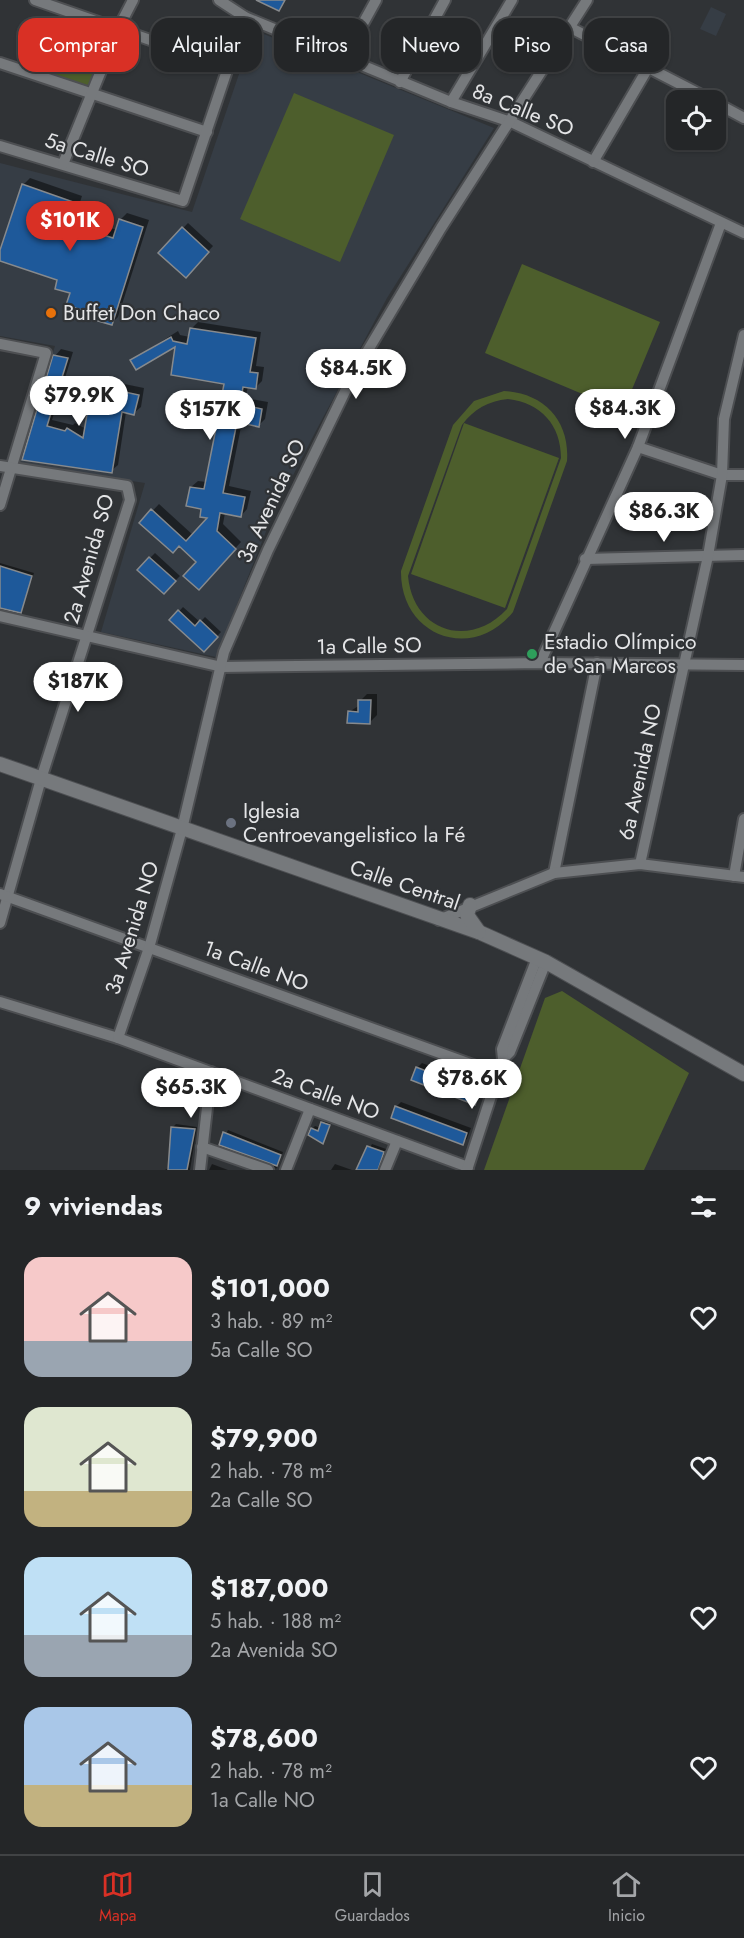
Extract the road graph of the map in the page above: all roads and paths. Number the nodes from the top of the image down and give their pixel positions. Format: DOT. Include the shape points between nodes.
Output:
graph roads {
  1 [pos="34,0"];
  2 [pos="133,0"];
  3 [pos="219,0"];
  4 [pos="376,0"];
  5 [pos="445,0"];
  6 [pos="512,0"];
  7 [pos="587,0"];
  8 [pos="245,17"];
  9 [pos="86,18"];
  10 [pos="124,18"];
  11 [pos="366,18"];
  12 [pos="572,26"];
  13 [pos="274,29"];
  14 [pos="0,63"];
  15 [pos="369,69"];
  16 [pos="101,72"];
  17 [pos="226,72"];
  18 [pos="543,72"];
  19 [pos="646,72"];
  20 [pos="656,72"];
  21 [pos="400,82"];
  22 [pos="691,90"];
  23 [pos="92,93"];
  24 [pos="451,102"];
  25 [pos="726,108"];
  26 [pos="744,118"];
  27 [pos="511,122"];
  28 [pos="207,132"];
  29 [pos="0,146"];
  30 [pos="593,162"];
  31 [pos="63,164"];
  32 [pos="721,223"];
  33 [pos="744,232"];
  34 [pos="744,335"];
  35 [pos="0,344"];
  36 [pos="638,447"];
  37 [pos="6,467"];
  38 [pos="722,475"];
  39 [pos="744,475"];
  40 [pos="0,506"];
  41 [pos="744,555"];
  42 [pos="708,556"];
  43 [pos="585,559"];
  44 [pos="0,616"];
  45 [pos="87,638"];
  46 [pos="540,663"];
  47 [pos="597,663"];
  48 [pos="682,664"];
  49 [pos="744,665"];
  50 [pos="222,667"];
  51 [pos="0,764"];
  52 [pos="41,779"];
  53 [pos="744,819"];
  54 [pos="182,829"];
  55 [pos="640,864"];
  56 [pos="554,873"];
  57 [pos="739,876"];
  58 [pos="4,896"];
  59 [pos="470,905"];
  60 [pos="439,920"];
  61 [pos="0,923"];
  62 [pos="481,933"];
  63 [pos="149,948"];
  64 [pos="541,960"];
  65 [pos="0,1002"];
  66 [pos="118,1038"];
  67 [pos="211,1072"];
  68 [pos="498,1074"];
  69 [pos="744,1074"];
  70 [pos="310,1109"];
  71 [pos="397,1141"];
  72 [pos="202,1147"];
  73 [pos="467,1169"];
  74 [pos="200,1170"];
  75 [pos="268,1170"];
  76 [pos="286,1170"];
  77 [pos="385,1170"];
  1 -- 9 [label="street"];
  2 -- 10 [label="street"];
  3 -- 8 [label="street, 8a Calle SO"];
  4 -- 11 [label="street"];
  5 -- 21 [label="street"];
  6 -- 24 [label="street"];
  7 -- 12 [label="street, 3a Avenida SO"];
  8 -- 13 [label="street, 8a Calle SO"];
  14 -- 23 [label="street"];
  15 -- 21 [label="street, 8a Calle SO"];
  16 -- 23 [label="street"];
  17 -- 28 [label="street"];
  18 -- 27 [label="street, 3a Avenida SO"];
  19 -- 30 [label="street"];
  20 -- 22 [label="street"];
  21 -- 24 [label="street, 8a Calle SO"];
  23 -- 28 [label="street"];
  23 -- 31 [label="street"];
  24 -- 27 [label="street, 8a Calle SO"];
  25 -- 26 [label="street"];
  27 -- 30 [label="street, 8a Calle SO"];
  27 -- 50 [label="street, 3a Avenida SO" via="351,377 268,550 224,652"];
  28 -- 31 [label="street, 5a Calle SO" via="183,201"];
  29 -- 31 [label="street, 5a Calle SO"];
  30 -- 32 [label="street, 8a Calle SO"];
  32 -- 33 [label="street, 8a Calle SO"];
  32 -- 36 [label="street"];
  34 -- 38 [label="street, 6a Avenida NO" via="724,419"];
  35 -- 37 [label="street" via="46,352"];
  36 -- 38 [label="street"];
  36 -- 43 [label="street"];
  37 -- 40 [label="street"];
  37 -- 45 [label="street, 2a Avenida SO" via="127,486 130,500"];
  38 -- 39 [label="street"];
  38 -- 42 [label="street, 6a Avenida NO"];
  41 -- 42 [label="street"];
  42 -- 43 [label="street"];
  42 -- 48 [label="street, 6a Avenida NO"];
  43 -- 46 [label="street"];
  44 -- 45 [label="street, 1a Calle SO"];
  45 -- 50 [label="street, 1a Calle SO"];
  45 -- 52 [label="street, 2a Avenida SO"];
  46 -- 47 [label="street, 1a Calle SO"];
  46 -- 50 [label="street, 1a Calle SO"];
  47 -- 48 [label="street, 1a Calle SO"];
  47 -- 56 [label="street"];
  48 -- 49 [label="street, 1a Calle SO"];
  48 -- 55 [label="street, 6a Avenida NO"];
  50 -- 54 [label="street, 3a Avenida SO"];
  51 -- 52 [label="main road, Calle Central"];
  52 -- 54 [label="main road, Calle Central"];
  52 -- 58 [label="street, 2a Avenida SO"];
  53 -- 57 [label="street"];
  54 -- 60 [label="main road, Calle Central"];
  54 -- 63 [label="street, 3a Avenida NO"];
  55 -- 56 [label="street"];
  55 -- 57 [label="street"];
  56 -- 59 [label="street"];
  58 -- 61 [label="street, 2a Avenida SO"];
  58 -- 63 [label="street, 1a Calle NO"];
  59 -- 60 [label="street"];
  59 -- 62 [label="main road" via="467,915"];
  60 -- 62 [label="main road, Calle Central"];
  62 -- 64 [label="main road, Calle Central"];
  63 -- 66 [label="street, 3a Avenida NO"];
  63 -- 68 [label="street, 1a Calle NO"];
  64 -- 68 [label="street" via="502,1048"];
  64 -- 69 [label="main road, Calle Central"];
  65 -- 66 [label="street, 2a Calle NO"];
  66 -- 67 [label="street, 2a Calle NO"];
  67 -- 70 [label="street, 2a Calle NO"];
  67 -- 72 [label="street"];
  68 -- 73 [label="street"];
  70 -- 71 [label="street, 2a Calle NO"];
  70 -- 76 [label="street"];
  71 -- 73 [label="street, 2a Calle NO"];
  71 -- 77 [label="street"];
  72 -- 74 [label="street"];
  72 -- 75 [label="street"];
}
